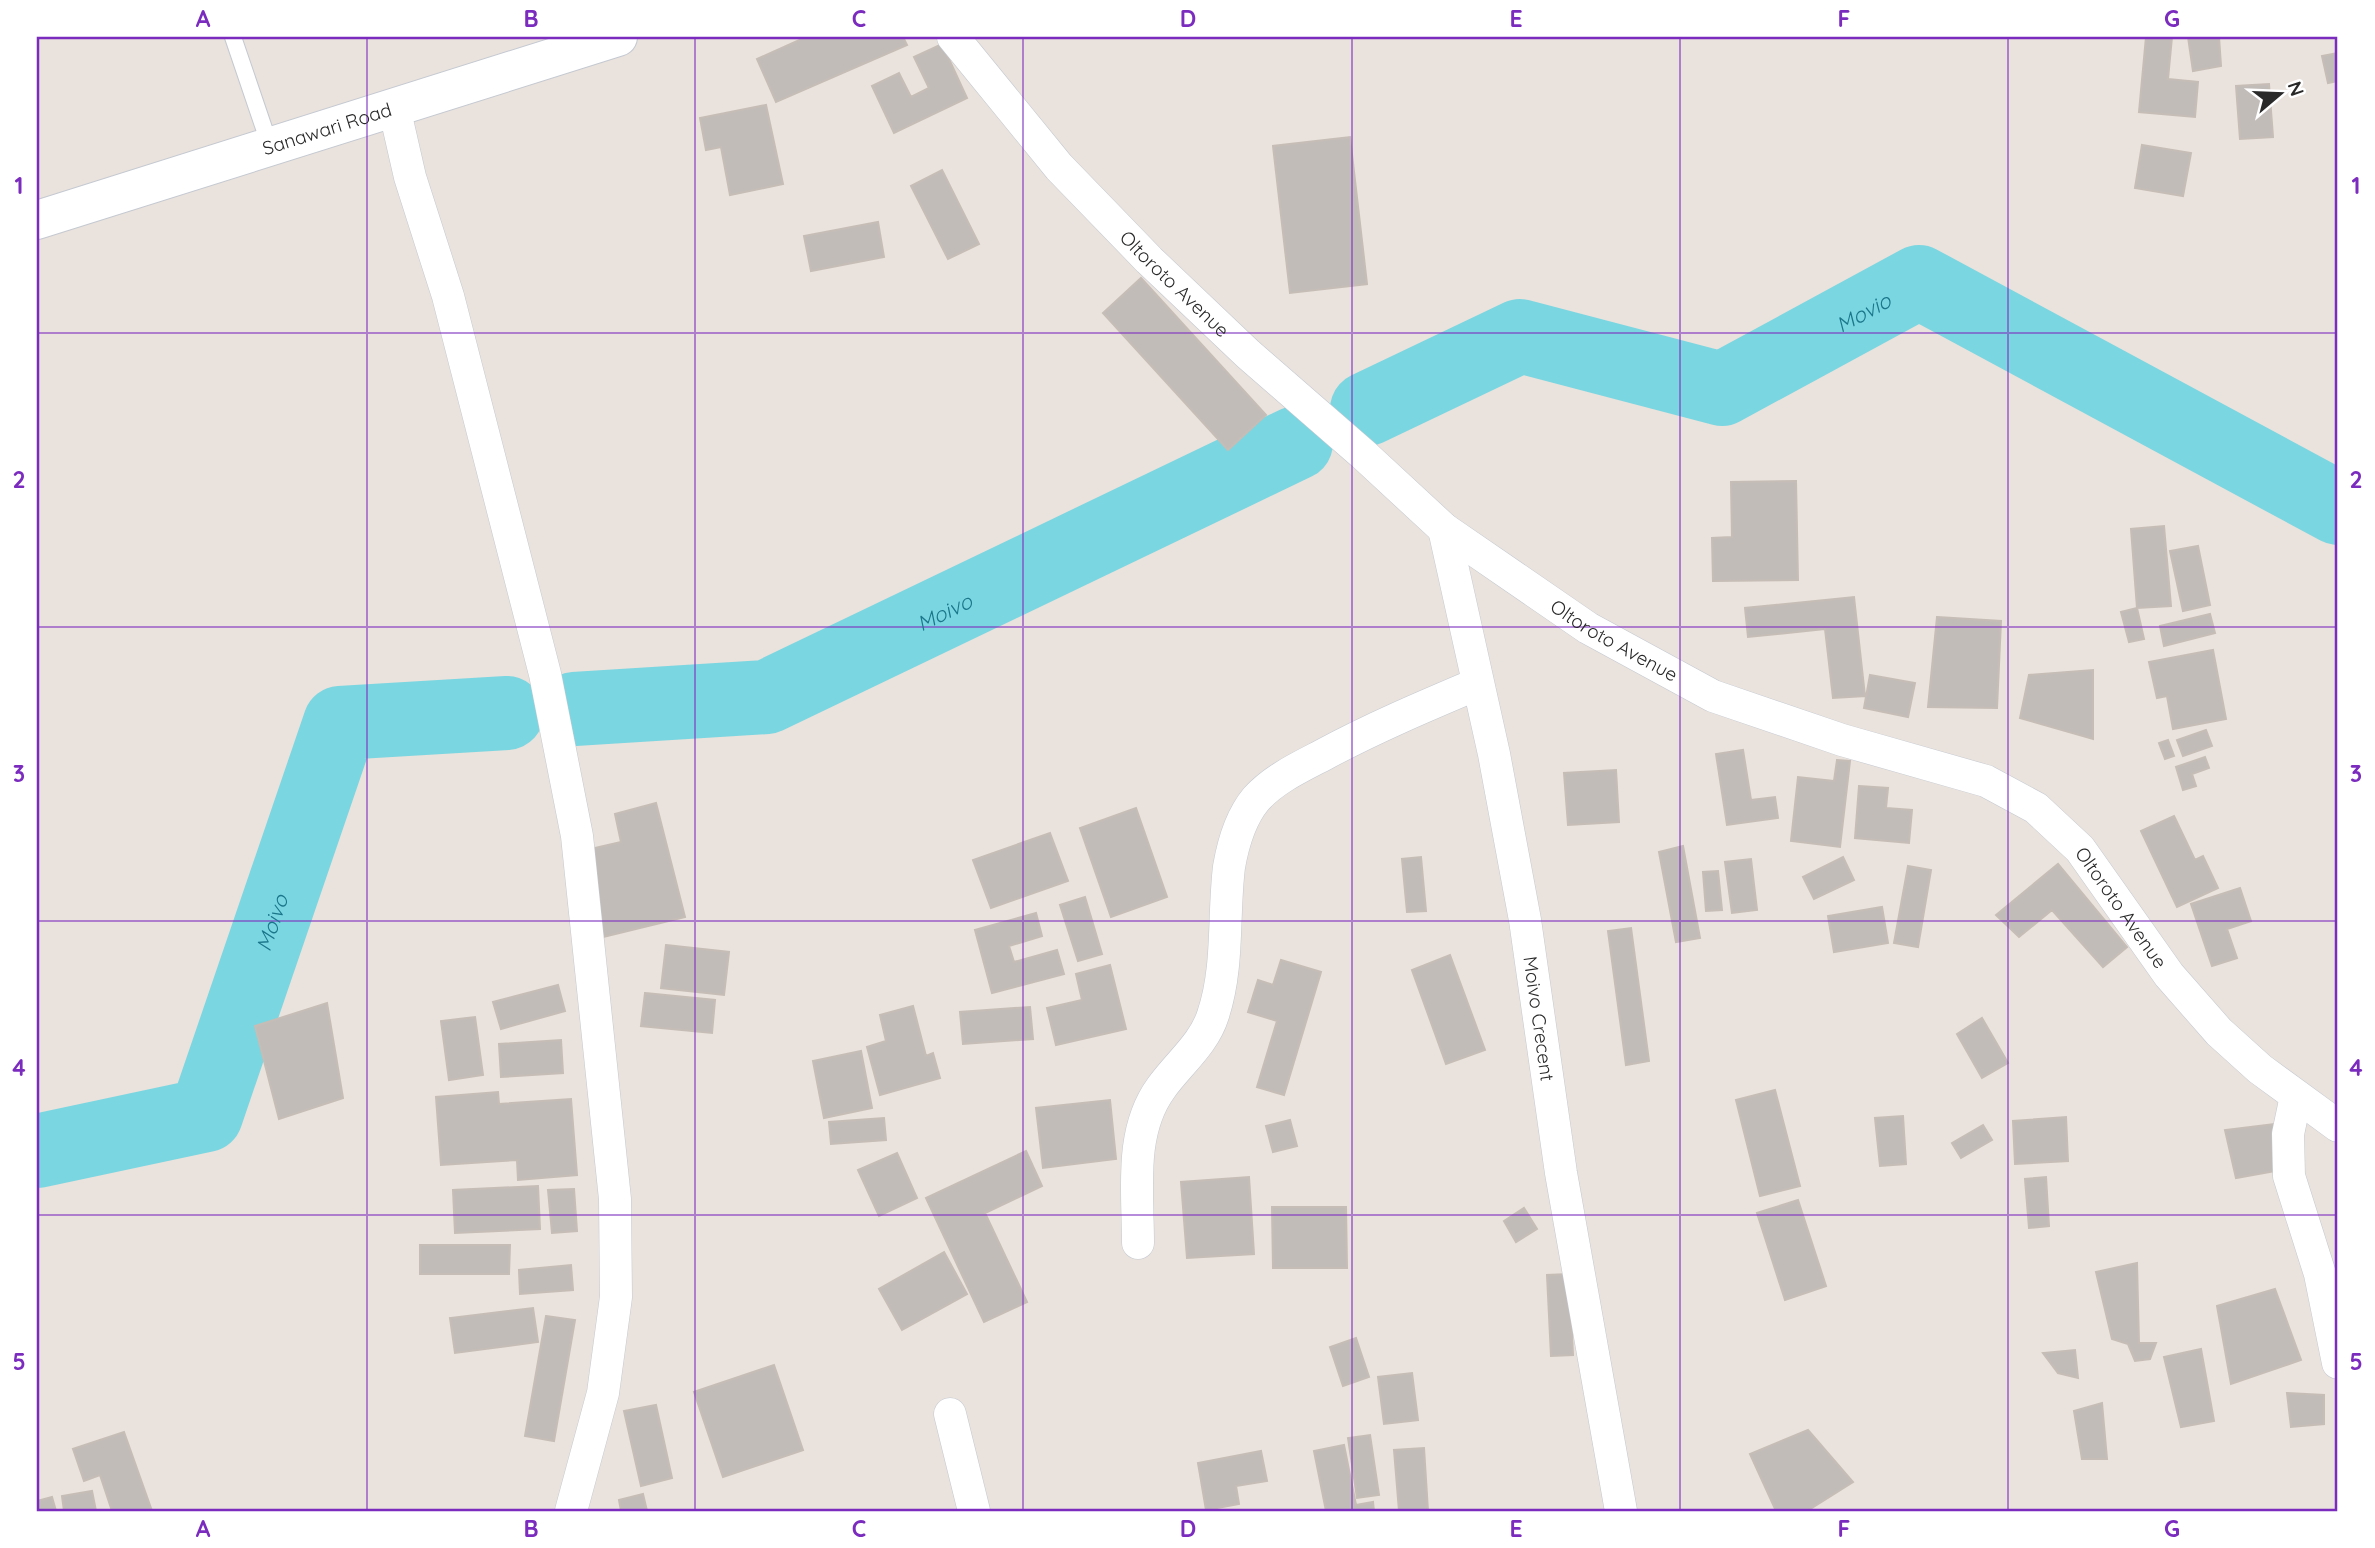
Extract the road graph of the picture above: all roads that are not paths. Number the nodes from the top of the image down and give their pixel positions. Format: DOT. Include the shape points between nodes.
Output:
graph roads {
  1 [pos="233,37"];
  2 [pos="618,37"];
  3 [pos="953,37"];
  4 [pos="394,107"];
  5 [pos="270,146"];
  6 [pos="37,220"];
  7 [pos="1444,529"];
  8 [pos="1477,684"];
  9 [pos="2296,1096"];
  10 [pos="2338,1126"];
  11 [pos="1138,1243"];
  12 [pos="2338,1363"];
  13 [pos="950,1414"];
  14 [pos="571,1511"];
  15 [pos="974,1511"];
  16 [pos="1621,1511"];
  1 -- 5 [label="lane"];
  2 -- 4 [label="street, Sanawari Road"];
  3 -- 7 [label="street, Oltoroto Avenue" via="1059,167 1149,260"];
  4 -- 5 [label="street, Sanawari Road"];
  4 -- 14 [label="street" via="410,177 448,296 545,674 577,836 615,1199 616,1297 603,1393"];
  5 -- 6 [label="street, Sanawari Road"];
  7 -- 8 [label="street, Moivo Crecent"];
  7 -- 9 [label="street, Oltoroto Avenue" via="1588,628 1713,696 1842,740 1986,781 2036,808 2080,849 2169,975 2219,1032"];
  8 -- 11 [label="street" via="1376,727 1282,777 1256,799 1241,822 1230,865 1222,982 1213,1017 1203,1038 1159,1090 1145,1117 1138,1148"];
  8 -- 16 [label="street, Moivo Crecent" via="1525,920 1561,1173"];
  9 -- 10 [label="street, Oltoroto Avenue"];
  9 -- 12 [label="street" via="2288,1134 2289,1176 2320,1274"];
  13 -- 15 [label="street"];
}
